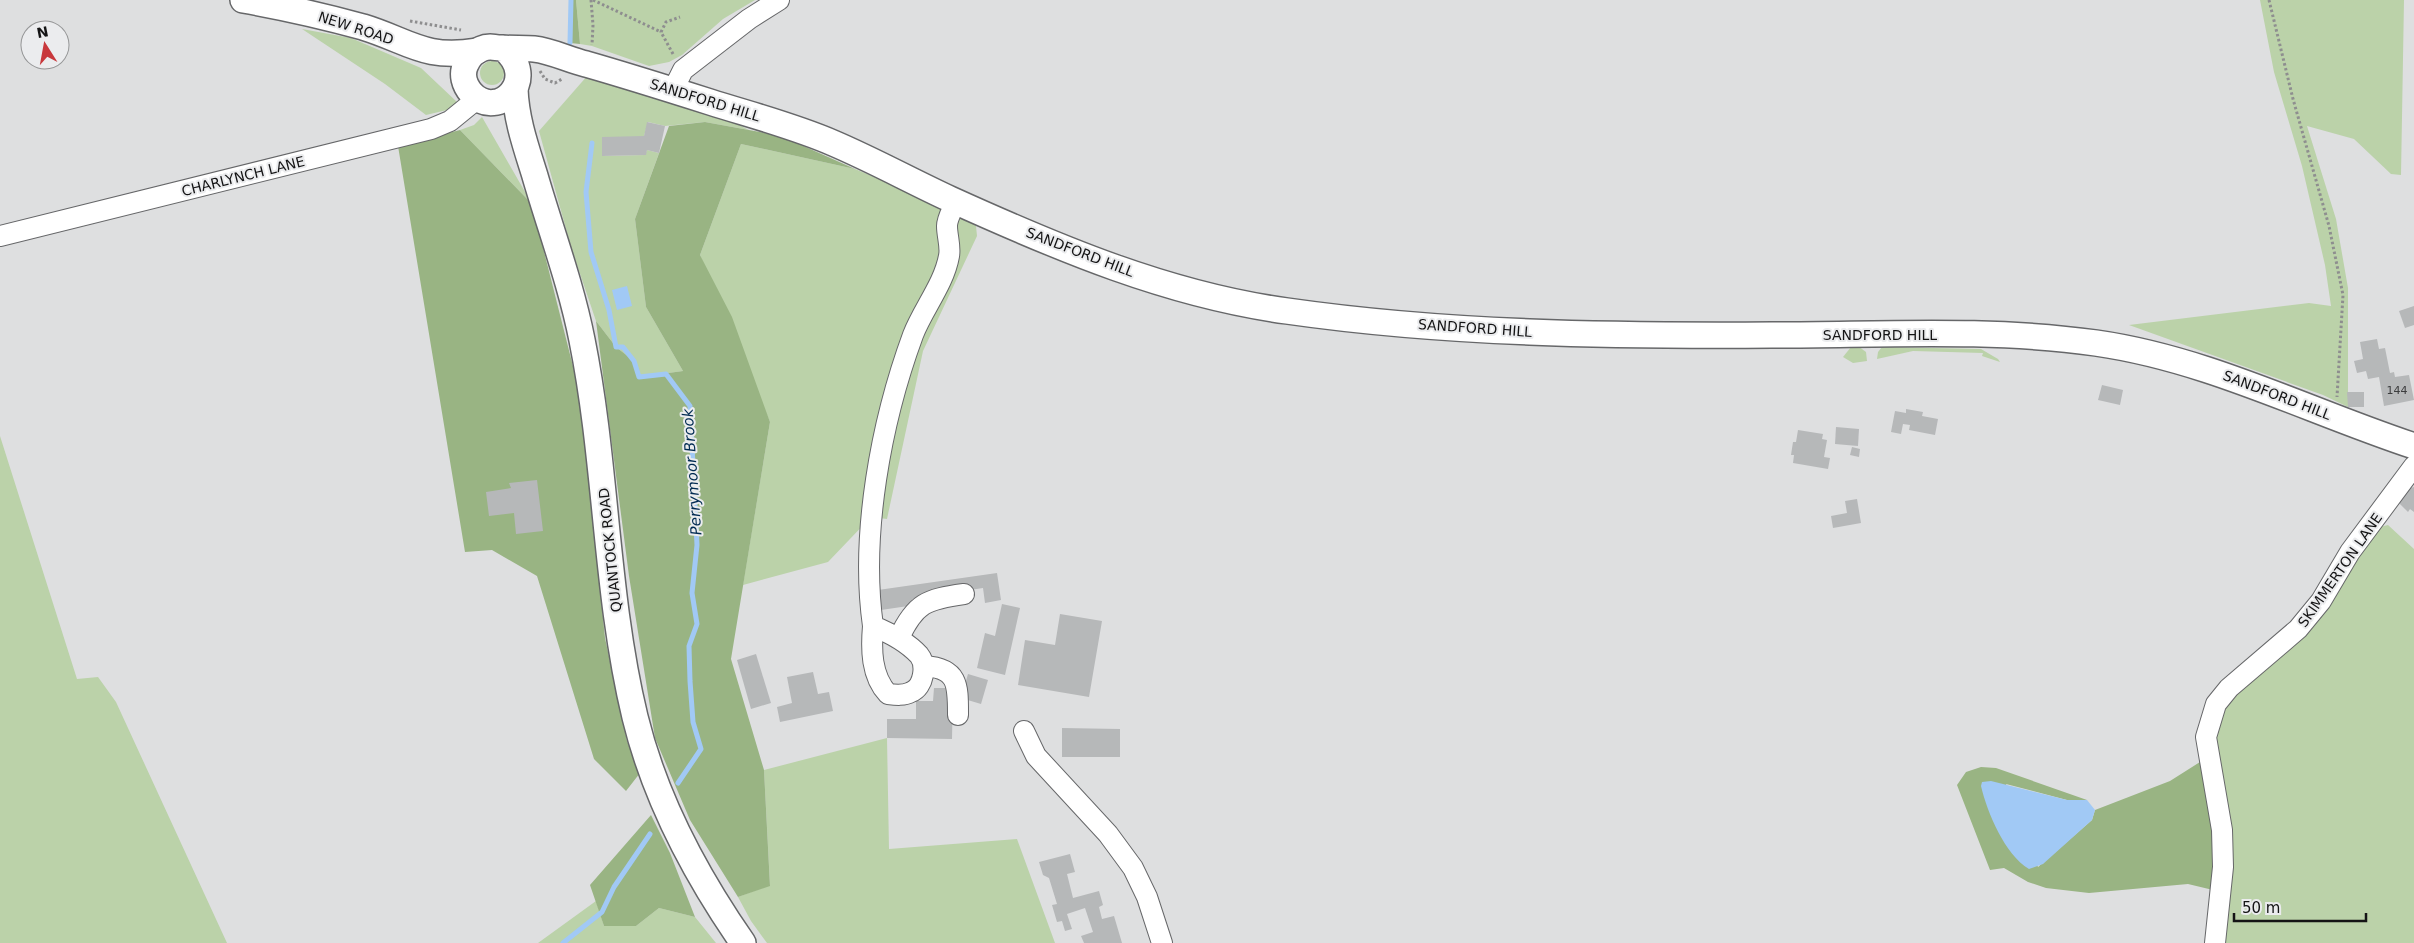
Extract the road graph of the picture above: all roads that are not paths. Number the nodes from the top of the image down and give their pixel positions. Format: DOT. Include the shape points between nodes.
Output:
graph roads {
  1 [pos="242,0"];
  2 [pos="779,0"];
  3 [pos="472,41"];
  4 [pos="410,47"];
  5 [pos="502,48"];
  6 [pos="565,58"];
  7 [pos="678,80"];
  8 [pos="516,86"];
  9 [pos="477,95"];
  10 [pos="524,139"];
  11 [pos="956,201"];
  12 [pos="0,236"];
  13 [pos="2414,446"];
  14 [pos="2414,466"];
  15 [pos="964,594"];
  16 [pos="873,626"];
  17 [pos="899,638"];
  18 [pos="924,666"];
  19 [pos="958,715"];
  20 [pos="1024,731"];
  21 [pos="743,943"];
  22 [pos="1162,943"];
  23 [pos="2215,943"];
  1 -- 4 [label="main road, NEW ROAD" via="306,12 365,28"];
  2 -- 7 [label="street" via="749,20"];
  3 -- 4 [label="main road, NEW ROAD" via="457,54"];
  3 -- 5 [label="main road"];
  3 -- 9 [label="main road" via="463,75"];
  4 -- 9 [label="main road, NEW ROAD"];
  5 -- 6 [label="main road, SANDFORD HILL" via="534,49"];
  5 -- 8 [label="main road" via="516,62"];
  6 -- 7 [label="main road, SANDFORD HILL"];
  6 -- 8 [label="main road" via="538,67"];
  7 -- 11 [label="main road, SANDFORD HILL" via="831,142"];
  8 -- 9 [label="main road" via="507,97"];
  8 -- 10 [label="main road, QUANTOCK ROAD"];
  9 -- 10 [label="main road, QUANTOCK ROAD"];
  9 -- 12 [label="street, CHARLYNCH LANE" via="450,121 431,130"];
  10 -- 21 [label="main road, QUANTOCK ROAD" via="564,267 582,339 598,432 618,626 636,718 671,820"];
  11 -- 13 [label="main road, SANDFORD HILL" via="1070,252 1158,282 1232,302 1288,311 1487,330 1666,336 2016,335 2062,339 2158,354 2216,371"];
  11 -- 16 [label="street" via="947,224 950,256 914,334 890,414 874,492 868,555 868,591"];
  14 -- 23 [label="street, SKIMMERTON LANE" via="2350,552 2321,601 2298,630 2229,688 2216,704 2206,737 2223,848"];
  15 -- 17 [label="street" via="937,598 921,605 908,618"];
  16 -- 17 [label="street"];
  16 -- 18 [label="street" via="871,646 875,667 880,686 888,694 913,692 921,682"];
  17 -- 18 [label="street" via="920,656"];
  18 -- 19 [label="street" via="938,667 954,677 958,690"];
  20 -- 22 [label="street" via="1036,756 1108,834 1133,868 1147,897"];
}
